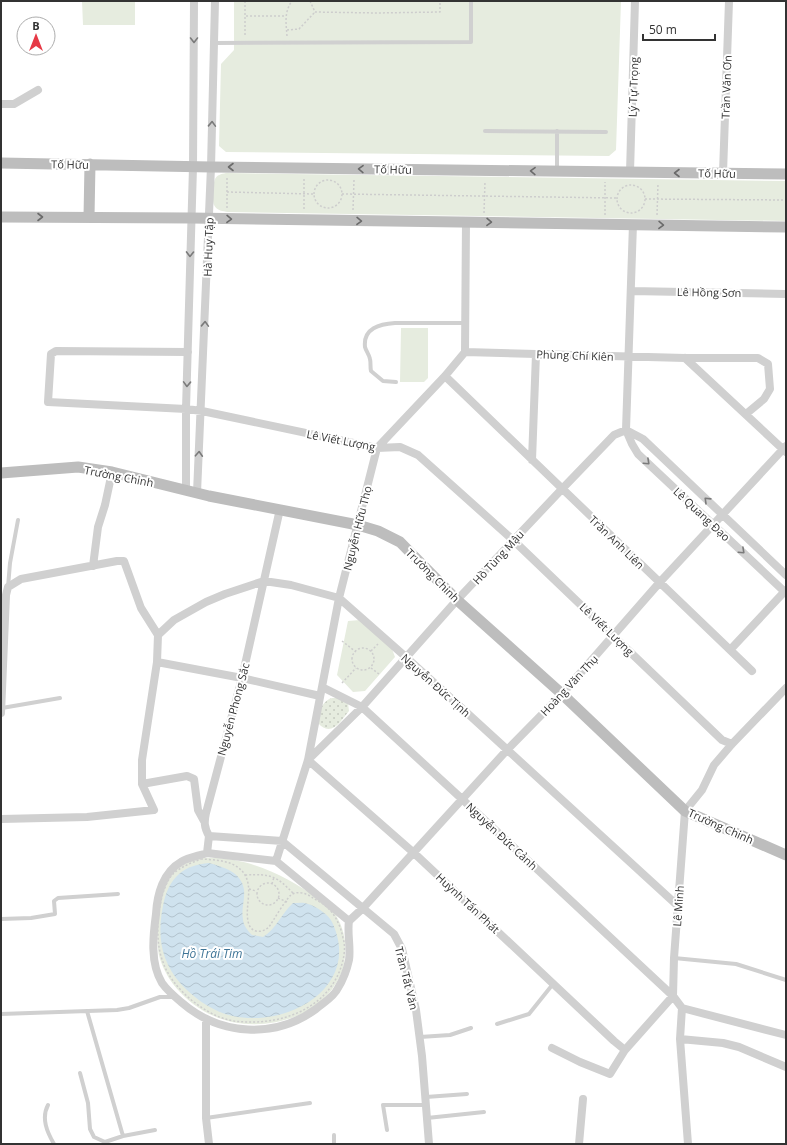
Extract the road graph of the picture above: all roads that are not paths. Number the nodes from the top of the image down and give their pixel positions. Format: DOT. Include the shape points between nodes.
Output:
graph roads {
  1 [pos="194,1"];
  2 [pos="215,1"];
  3 [pos="471,1"];
  4 [pos="635,1"];
  5 [pos="729,1"];
  6 [pos="215,43"];
  7 [pos="38,90"];
  8 [pos="1,104"];
  9 [pos="485,131"];
  10 [pos="557,131"];
  11 [pos="606,132"];
  12 [pos="1,162"];
  13 [pos="90,164"];
  14 [pos="193,167"];
  15 [pos="211,167"];
  16 [pos="557,172"];
  17 [pos="630,172"];
  18 [pos="723,173"];
  19 [pos="786,174"];
  20 [pos="1,217"];
  21 [pos="89,217"];
  22 [pos="191,218"];
  23 [pos="209,218"];
  24 [pos="466,222"];
  25 [pos="633,224"];
  26 [pos="786,227"];
  27 [pos="631,291"];
  28 [pos="786,294"];
  29 [pos="465,323"];
  30 [pos="188,352"];
  31 [pos="465,352"];
  32 [pos="536,354"];
  33 [pos="629,356"];
  34 [pos="685,358"];
  35 [pos="445,376"];
  36 [pos="396,382"];
  37 [pos="186,409"];
  38 [pos="202,411"];
  39 [pos="746,414"];
  40 [pos="626,430"];
  41 [pos="377,448"];
  42 [pos="785,449"];
  43 [pos="532,460"];
  44 [pos="112,472"];
  45 [pos="1,473"];
  46 [pos="562,488"];
  47 [pos="186,490"];
  48 [pos="198,493"];
  49 [pos="280,510"];
  50 [pos="722,515"];
  51 [pos="18,520"];
  52 [pos="714,524"];
  53 [pos="358,525"];
  54 [pos="513,540"];
  55 [pos="93,566"];
  56 [pos="786,575"];
  57 [pos="264,581"];
  58 [pos="660,582"];
  59 [pos="786,591"];
  60 [pos="5,592"];
  61 [pos="339,598"];
  62 [pos="458,600"];
  63 [pos="158,635"];
  64 [pos="613,635"];
  65 [pos="730,650"];
  66 [pos="407,658"];
  67 [pos="157,662"];
  68 [pos="2,670"];
  69 [pos="752,671"];
  70 [pos="242,678"];
  71 [pos="322,687"];
  72 [pos="786,688"];
  73 [pos="562,694"];
  74 [pos="320,696"];
  75 [pos="60,698"];
  76 [pos="362,707"];
  77 [pos="1,708"];
  78 [pos="1,713"];
  79 [pos="732,744"];
  80 [pos="507,750"];
  81 [pos="308,760"];
  82 [pos="142,784"];
  83 [pos="462,799"];
  84 [pos="685,811"];
  85 [pos="1,819"];
  86 [pos="204,821"];
  87 [pos="209,836"];
  88 [pos="282,841"];
  89 [pos="207,853"];
  90 [pos="414,853"];
  91 [pos="786,855"];
  92 [pos="276,861"];
  93 [pos="118,894"];
  94 [pos="678,906"];
  95 [pos="363,908"];
  96 [pos="1,919"];
  97 [pos="349,920"];
  98 [pos="674,958"];
  99 [pos="786,980"];
  100 [pos="553,984"];
  101 [pos="673,996"];
  102 [pos="175,997"];
  103 [pos="682,1008"];
  104 [pos="87,1010"];
  105 [pos="1,1014"];
  106 [pos="206,1019"];
  107 [pos="497,1024"];
  108 [pos="471,1028"];
  109 [pos="786,1035"];
  110 [pos="420,1037"];
  111 [pos="680,1039"];
  112 [pos="552,1048"];
  113 [pos="625,1050"];
  114 [pos="786,1067"];
  115 [pos="80,1073"];
  116 [pos="467,1094"];
  117 [pos="583,1099"];
  118 [pos="425,1101"];
  119 [pos="310,1103"];
  120 [pos="48,1105"];
  121 [pos="484,1112"];
  122 [pos="206,1118"];
  123 [pos="427,1118"];
  124 [pos="155,1130"];
  125 [pos="388,1130"];
  126 [pos="334,1135"];
  127 [pos="123,1136"];
  128 [pos="105,1143"];
  129 [pos="54,1144"];
  130 [pos="209,1144"];
  131 [pos="334,1144"];
  132 [pos="429,1144"];
  133 [pos="579,1144"];
  134 [pos="688,1144"];
  1 -- 14 [label="street, Hà Huy Tập, one-way"];
  2 -- 6 [label="street, Hà Huy Tập"];
  3 -- 6 [label="lane" via="471,42"];
  4 -- 17 [label="street, Lý Tự Trọng"];
  5 -- 18 [label="street, Trần Văn Ơn"];
  15 -- 6 [label="street, Hà Huy Tập, one-way"];
  7 -- 8 [label="street" via="14,104"];
  9 -- 10 [label="lane"];
  10 -- 11 [label="lane"];
  10 -- 16 [label="lane"];
  12 -- 13 [label="main road, Tố Hữu"];
  13 -- 14 [label="main road, Tố Hữu"];
  13 -- 21 [label="main road"];
  14 -- 15 [label="main road, Tố Hữu"];
  14 -- 22 [label="street, Hà Huy Tập"];
  16 -- 15 [label="main road, Tố Hữu, one-way"];
  15 -- 23 [label="street, Hà Huy Tập"];
  16 -- 17 [label="main road, Tố Hữu"];
  18 -- 17 [label="main road, Tố Hữu, one-way"];
  18 -- 19 [label="main road, Tố Hữu"];
  20 -- 21 [label="main road, one-way"];
  21 -- 22 [label="main road"];
  22 -- 23 [label="main road"];
  22 -- 30 [label="street, Hà Huy Tập, one-way"];
  23 -- 24 [label="main road, one-way"];
  38 -- 23 [label="street, Hà Huy Tập, one-way"];
  24 -- 25 [label="main road, one-way"];
  24 -- 29 [label="street"];
  25 -- 26 [label="main road, one-way"];
  25 -- 27 [label="street, Lê Quang Đạo"];
  27 -- 28 [label="street, Lê Hồng Sơn"];
  27 -- 33 [label="street, Lê Quang Đạo"];
  29 -- 31 [label="street"];
  29 -- 36 [label="lane" via="395,323 384,324 371,330 365,338 371,371 383,382"];
  30 -- 37 [label="street, Hà Huy Tập, one-way"];
  30 -- 37 [label="street, Lê Viết Lượng" via="56,351 51,354 48,402"];
  31 -- 32 [label="street, Phùng Chí Kiên"];
  31 -- 35 [label="street, Nguyễn Hữu Thọ"];
  32 -- 33 [label="street, Phùng Chí Kiên"];
  32 -- 43 [label="street"];
  33 -- 34 [label="street, Phùng Chí Kiên"];
  33 -- 40 [label="street, Lê Quang Đạo"];
  34 -- 39 [label="street"];
  34 -- 39 [label="street, Phùng Chí Kiên" via="758,358 768,364 770,389 764,399"];
  35 -- 41 [label="street, Nguyễn Hữu Thọ"];
  35 -- 43 [label="street, Trần Anh Liên"];
  37 -- 38 [label="street, Lê Viết Lượng"];
  37 -- 47 [label="street, Hà Huy Tập"];
  38 -- 41 [label="street, Lê Viết Lượng"];
  48 -- 38 [label="street, Hà Huy Tập, one-way"];
  39 -- 42 [label="street"];
  40 -- 46 [label="street, Hồ Tùng Mậu" via="614,435"];
  50 -- 40 [label="street, Lê Quang Đạo, one-way" via="643,439"];
  40 -- 52 [label="street, Lê Quang Đạo, one-way" via="638,454"];
  41 -- 53 [label="street, Nguyễn Hữu Thọ"];
  41 -- 54 [label="street, Lê Viết Lượng" via="400,447 418,455"];
  42 -- 50 [label="street, Hoàng Văn Thụ"];
  43 -- 46 [label="street, Trần Anh Liên"];
  44 -- 45 [label="main road, Trường Chinh" via="78,467"];
  44 -- 47 [label="main road, Trường Chinh"];
  44 -- 55 [label="street" via="98,527"];
  46 -- 54 [label="street, Hồ Tùng Mậu"];
  46 -- 58 [label="street, Trần Anh Liên"];
  47 -- 48 [label="main road, Trường Chinh"];
  48 -- 49 [label="main road, Trường Chinh"];
  49 -- 53 [label="main road, Trường Chinh"];
  49 -- 57 [label="street, Nguyễn Phong Sắc"];
  50 -- 52 [label="street, Hoàng Văn Thụ"];
  50 -- 56 [label="street, Lê Quang Đạo"];
  51 -- 60 [label="lane"];
  52 -- 58 [label="street, Hoàng Văn Thụ"];
  52 -- 59 [label="street, Lê Quang Đạo, one-way"];
  53 -- 61 [label="street, Nguyễn Hữu Thọ"];
  53 -- 62 [label="main road, Trường Chinh" via="400,542"];
  54 -- 62 [label="street, Hồ Tùng Mậu"];
  54 -- 64 [label="street, Lê Viết Lượng"];
  55 -- 60 [label="street" via="20,580"];
  55 -- 63 [label="street" via="124,561 141,608"];
  57 -- 61 [label="street, Nguyễn Đức Tịnh" via="291,585"];
  57 -- 63 [label="street, Nguyễn Đức Tịnh" via="206,602 174,620"];
  57 -- 70 [label="street, Nguyễn Phong Sắc"];
  58 -- 64 [label="street, Hoàng Văn Thụ"];
  58 -- 65 [label="street, Trần Anh Liên"];
  59 -- 65 [label="street"];
  60 -- 68 [label="street"];
  61 -- 66 [label="street, Nguyễn Đức Tịnh"];
  61 -- 71 [label="street, Nguyễn Hữu Thọ"];
  62 -- 66 [label="street, Hồ Tùng Mậu"];
  62 -- 73 [label="main road, Trường Chinh"];
  63 -- 67 [label="street"];
  64 -- 73 [label="street, Hoàng Văn Thụ"];
  64 -- 79 [label="street, Lê Viết Lượng" via="722,740"];
  65 -- 69 [label="street, Trần Anh Liên"];
  66 -- 76 [label="street, Hồ Tùng Mậu"];
  66 -- 80 [label="street, Nguyễn Đức Tịnh"];
  67 -- 70 [label="street"];
  67 -- 82 [label="street" via="142,760"];
  68 -- 77 [label="street"];
  70 -- 74 [label="street"];
  70 -- 86 [label="street, Nguyễn Phong Sắc"];
  71 -- 74 [label="street, Nguyễn Hữu Thọ"];
  71 -- 76 [label="street, Nguyễn Đức Cảnh"];
  72 -- 79 [label="street"];
  73 -- 80 [label="street, Hoàng Văn Thụ"];
  73 -- 84 [label="main road, Trường Chinh"];
  74 -- 81 [label="street, Nguyễn Hữu Thọ"];
  75 -- 77 [label="lane"];
  76 -- 81 [label="street, Hồ Tùng Mậu"];
  76 -- 83 [label="street, Nguyễn Đức Cảnh"];
  77 -- 78 [label="street"];
  79 -- 84 [label="street" via="714,765 702,790"];
  80 -- 83 [label="street, Hoàng Văn Thụ"];
  80 -- 94 [label="street, Nguyễn Đức Tịnh"];
  81 -- 88 [label="street, Nguyễn Hữu Thọ"];
  81 -- 90 [label="street, Huỳnh Tấn Phát"];
  82 -- 85 [label="street" via="154,810 87,817"];
  82 -- 86 [label="street" via="187,776 194,779 198,810"];
  83 -- 90 [label="street, Hoàng Văn Thụ"];
  83 -- 101 [label="street, Nguyễn Đức Cảnh"];
  84 -- 91 [label="main road, Trường Chinh"];
  84 -- 94 [label="street, Lê Minh"];
  86 -- 87 [label="street" via="204,828"];
  87 -- 88 [label="street"];
  87 -- 89 [label="street"];
  88 -- 92 [label="street, Nguyễn Hữu Thọ"];
  88 -- 95 [label="street, Trần Tất Văn"];
  89 -- 92 [label="street"];
  89 -- 102 [label="street" via="181,862 172,869 160,891 153,937 156,966 162,983"];
  90 -- 95 [label="street, Hoàng Văn Thụ"];
  90 -- 100 [label="street, Huỳnh Tấn Phát"];
  92 -- 97 [label="street"];
  93 -- 96 [label="lane" via="58,898 54,901 54,914"];
  94 -- 98 [label="street, Lê Minh"];
  95 -- 97 [label="street, Hoàng Văn Thụ"];
  95 -- 110 [label="street, Trần Tất Văn" via="394,934 402,949"];
  97 -- 106 [label="street" via="349,959 343,978 337,990 310,1013 281,1026 253,1030 222,1026"];
  98 -- 99 [label="lane" via="736,964"];
  98 -- 101 [label="street, Lê Minh"];
  100 -- 107 [label="lane" via="530,1014"];
  100 -- 113 [label="street, Huỳnh Tấn Phát"];
  101 -- 103 [label="street, Nguyễn Đức Cảnh"];
  101 -- 113 [label="street"];
  102 -- 104 [label="lane" via="160,997 117,1010"];
  102 -- 106 [label="street"];
  103 -- 109 [label="street"];
  103 -- 111 [label="street"];
  104 -- 105 [label="lane"];
  104 -- 127 [label="lane"];
  106 -- 122 [label="street"];
  108 -- 110 [label="lane" via="450,1035"];
  110 -- 118 [label="street, Trần Tất Văn"];
  111 -- 114 [label="street" via="739,1047"];
  111 -- 134 [label="street"];
  112 -- 113 [label="street" via="610,1074"];
  115 -- 128 [label="lane" via="88,1103 90,1129 94,1137"];
  116 -- 118 [label="lane"];
  117 -- 133 [label="street"];
  118 -- 123 [label="street, Trần Tất Văn"];
  118 -- 125 [label="lane" via="383,1105"];
  119 -- 122 [label="lane"];
  120 -- 129 [label="lane" via="45,1122"];
  121 -- 123 [label="lane"];
  122 -- 130 [label="street"];
  123 -- 132 [label="street, Trần Tất Văn"];
  124 -- 127 [label="lane"];
  126 -- 131 [label="lane"];
  127 -- 128 [label="lane"];
}
